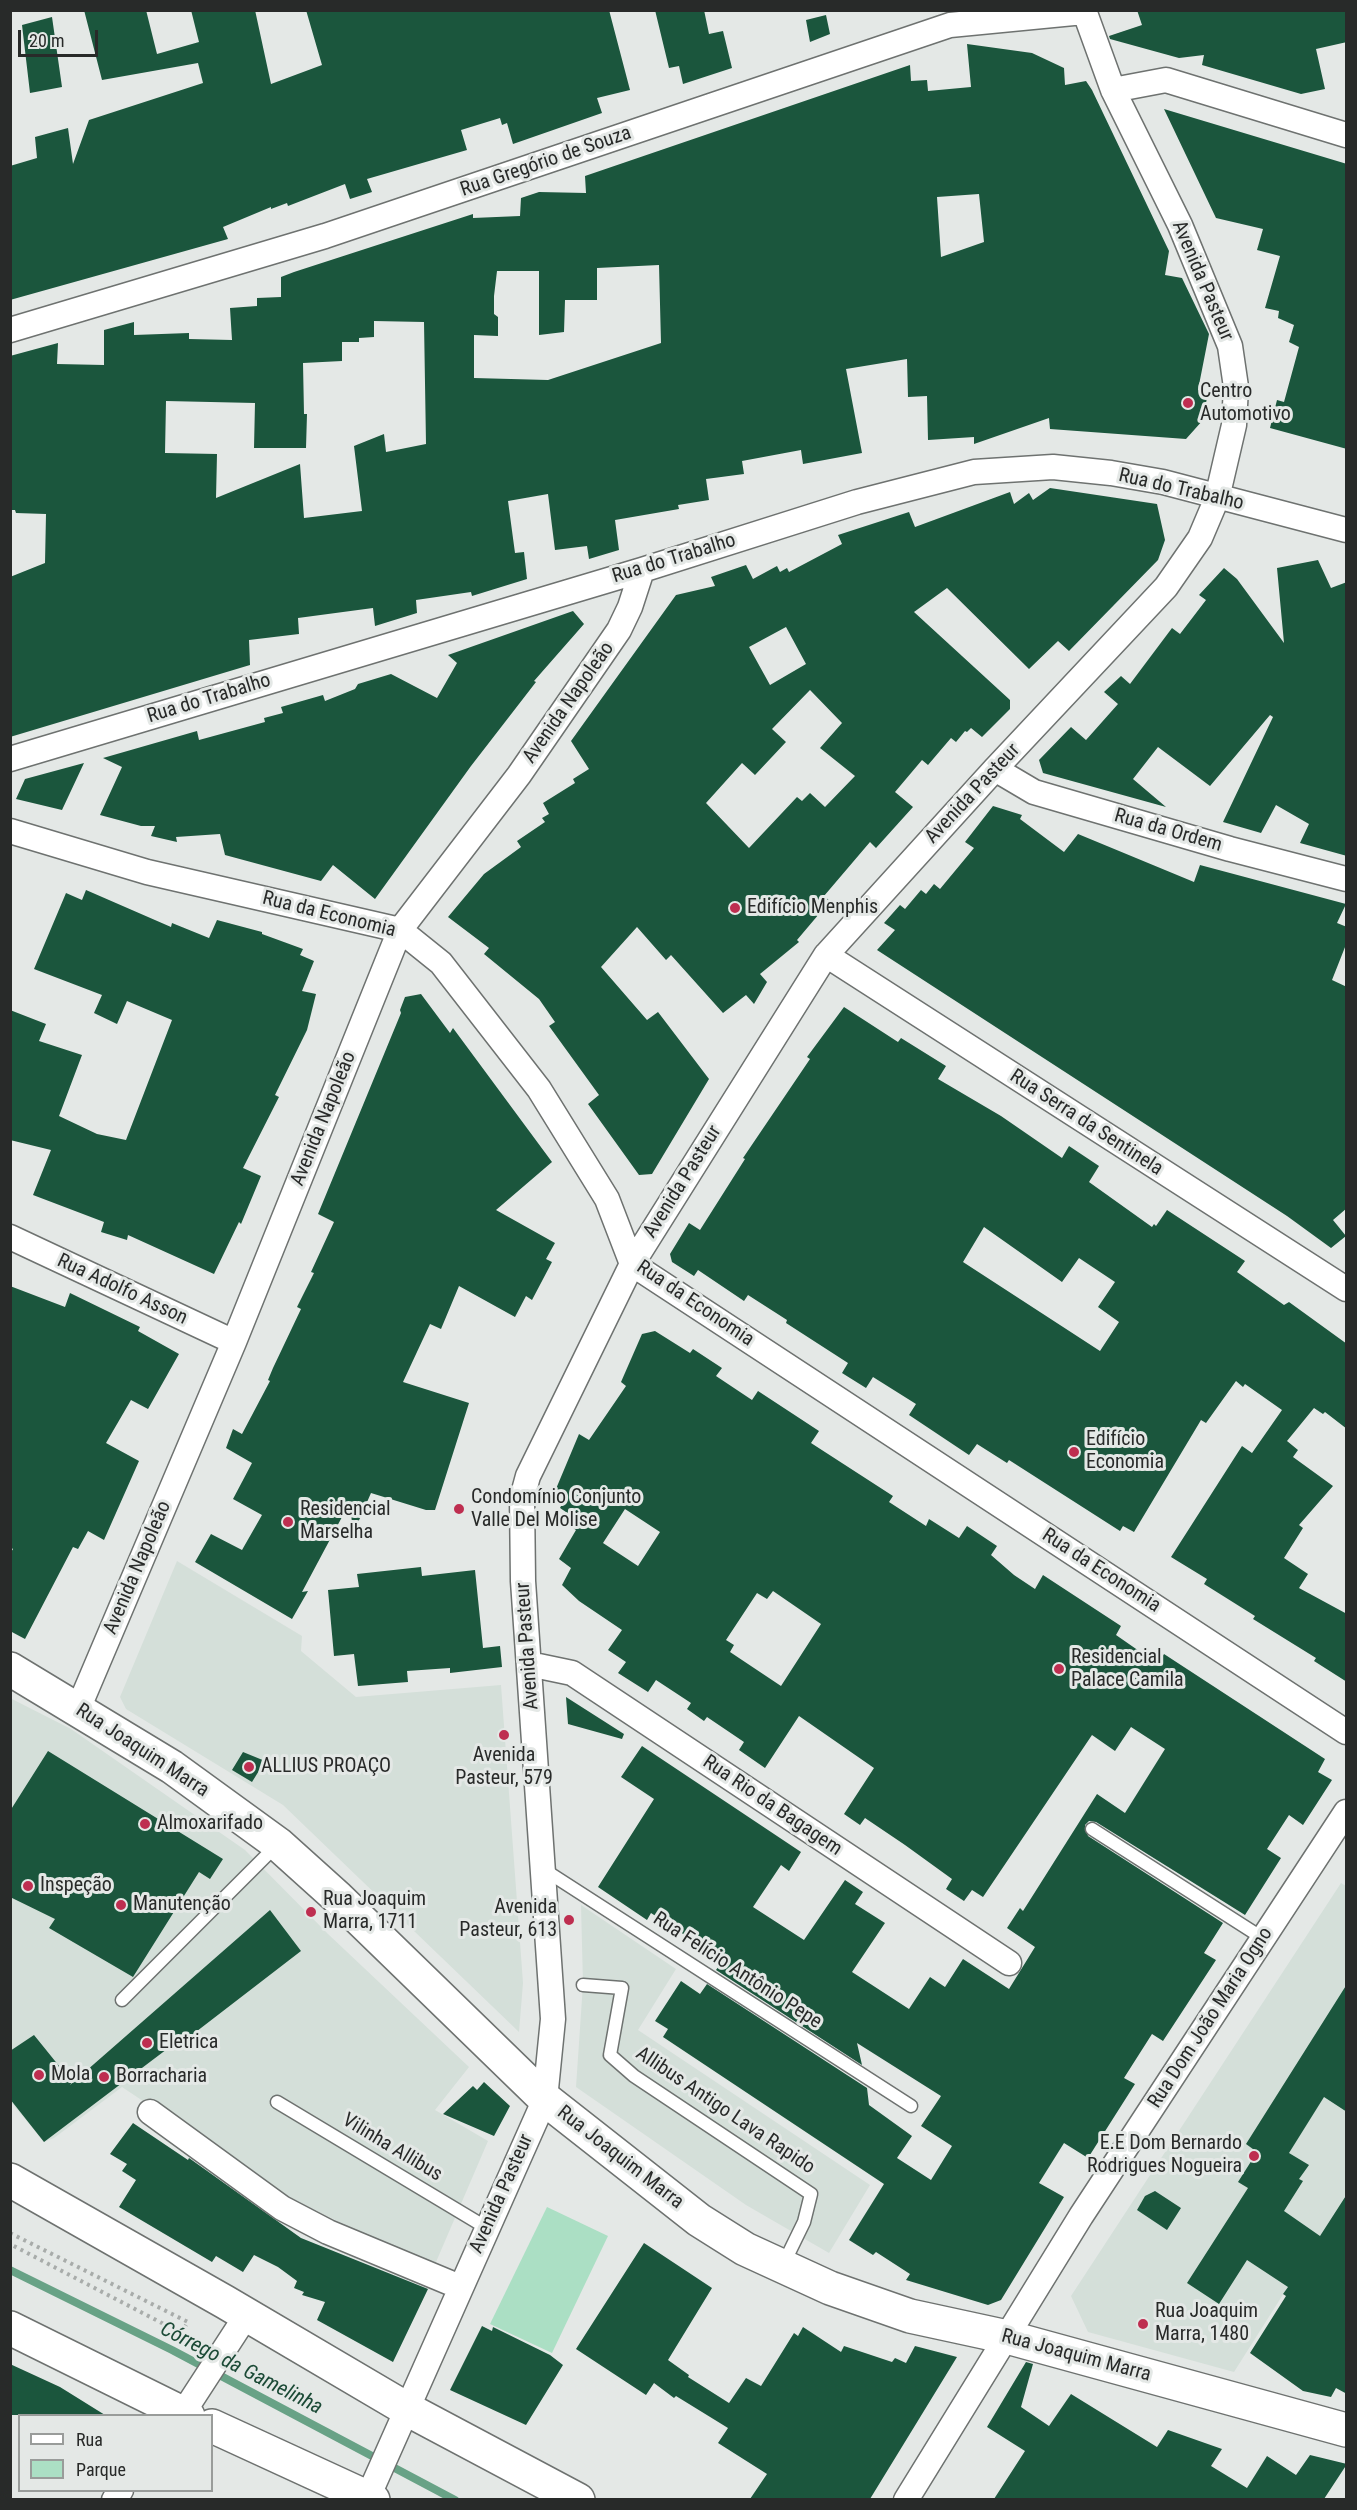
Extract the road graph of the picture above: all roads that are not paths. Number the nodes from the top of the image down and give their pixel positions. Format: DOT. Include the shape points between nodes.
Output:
graph roads {
  1 [pos="1084,11"];
  2 [pos="1113,90"];
  3 [pos="1347,135"];
  4 [pos="10,330"];
  5 [pos="1217,498"];
  6 [pos="1347,530"];
  7 [pos="642,570"];
  8 [pos="10,759"];
  9 [pos="995,769"];
  10 [pos="10,831"];
  11 [pos="1347,879"];
  12 [pos="400,930"];
  13 [pos="826,955"];
  14 [pos="10,1237"];
  15 [pos="632,1264"];
  16 [pos="1347,1290"];
  17 [pos="234,1342"];
  18 [pos="529,1664"];
  19 [pos="10,1670"];
  20 [pos="78,1709"];
  21 [pos="1347,1732"];
  22 [pos="1347,1812"];
  23 [pos="1092,1829"];
  24 [pos="278,1844"];
  25 [pos="542,1868"];
  26 [pos="1264,1938"];
  27 [pos="1009,1963"];
  28 [pos="583,1985"];
  29 [pos="122,2000"];
  30 [pos="545,2099"];
  31 [pos="278,2102"];
  32 [pos="911,2106"];
  33 [pos="150,2112"];
  34 [pos="10,2180"];
  35 [pos="487,2228"];
  36 [pos="782,2266"];
  37 [pos="460,2287"];
  38 [pos="246,2316"];
  39 [pos="10,2328"];
  40 [pos="1007,2337"];
  41 [pos="405,2408"];
  42 [pos="182,2414"];
  43 [pos="185,2414"];
  44 [pos="213,2426"];
  45 [pos="1347,2430"];
  46 [pos="372,2491"];
  47 [pos="578,2499"];
  48 [pos="906,2499"];
  1 -- 2 [label="street, Avenida Pasteur"];
  1 -- 4 [label="street, Rua Gregório de Souza" via="950,25 325,236"];
  2 -- 3 [label="street" via="1166,80"];
  2 -- 5 [label="street, Avenida Pasteur" via="1180,225 1230,346 1236,387 1234,425"];
  5 -- 6 [label="street, Rua do Trabalho"];
  5 -- 7 [label="street, Rua do Trabalho" via="1163,482 1111,473 1053,467 985,471 857,502"];
  5 -- 9 [label="street, Avenida Pasteur" via="1200,538 1166,587"];
  7 -- 8 [label="street, Rua do Trabalho"];
  7 -- 12 [label="street, Avenida Napoleão" via="619,630 519,775"];
  9 -- 11 [label="street, Rua da Ordem" via="1034,792"];
  9 -- 13 [label="street, Avenida Pasteur"];
  10 -- 12 [label="street, Rua da Economia" via="147,872"];
  12 -- 15 [label="street, Rua da Economia" via="441,963 539,1089 607,1199"];
  12 -- 17 [label="street, Avenida Napoleão"];
  13 -- 15 [label="street, Avenida Pasteur"];
  13 -- 16 [label="street, Rua Serra da Sentinela"];
  14 -- 17 [label="street, Rua Adolfo Asson"];
  15 -- 18 [label="street, Avenida Pasteur" via="528,1476 522,1498"];
  15 -- 21 [label="street, Rua da Economia"];
  17 -- 20 [label="street, Avenida Napoleão"];
  18 -- 25 [label="street, Avenida Pasteur"];
  18 -- 27 [label="street, Rua Rio da Bagagem" via="572,1673"];
  19 -- 20 [label="street, Rua Joaquim Marra"];
  20 -- 24 [label="street, Rua Joaquim Marra" via="171,1767"];
  22 -- 26 [label="street, Rua Dom João Maria Ogno"];
  23 -- 26 [label="lane"];
  24 -- 29 [label="lane"];
  24 -- 30 [label="street, Rua Joaquim Marra"];
  25 -- 30 [label="street, Avenida Pasteur" via="553,2019"];
  25 -- 32 [label="lane, Rua Felício Antônio Pepe"];
  26 -- 40 [label="street, Rua Dom João Maria Ogno" via="1081,2216"];
  28 -- 36 [label="lane, Allibus Antigo Lava Rapido" via="621,1988 610,2055 634,2076 811,2194 804,2222"];
  30 -- 35 [label="street, Avenida Pasteur"];
  30 -- 36 [label="street, Rua Joaquim Marra" via="699,2220 745,2249"];
  31 -- 35 [label="lane, Vilinha Allibus"];
  33 -- 37 [label="street" via="282,2208 328,2232"];
  34 -- 38 [label="street"];
  35 -- 37 [label="street, Avenida Pasteur"];
  36 -- 40 [label="street, Rua Joaquim Marra" via="862,2301"];
  37 -- 41 [label="street, Avenida Pasteur"];
  38 -- 41 [label="street"];
  38 -- 43 [label="street"];
  39 -- 42 [label="street"];
  40 -- 45 [label="street, Rua Joaquim Marra"];
  40 -- 48 [label="street, Rua Dom João Maria Ogno"];
  41 -- 46 [label="street, Avenida Pasteur"];
  41 -- 47 [label="street"];
  44 -- 46 [label="street"];
}
